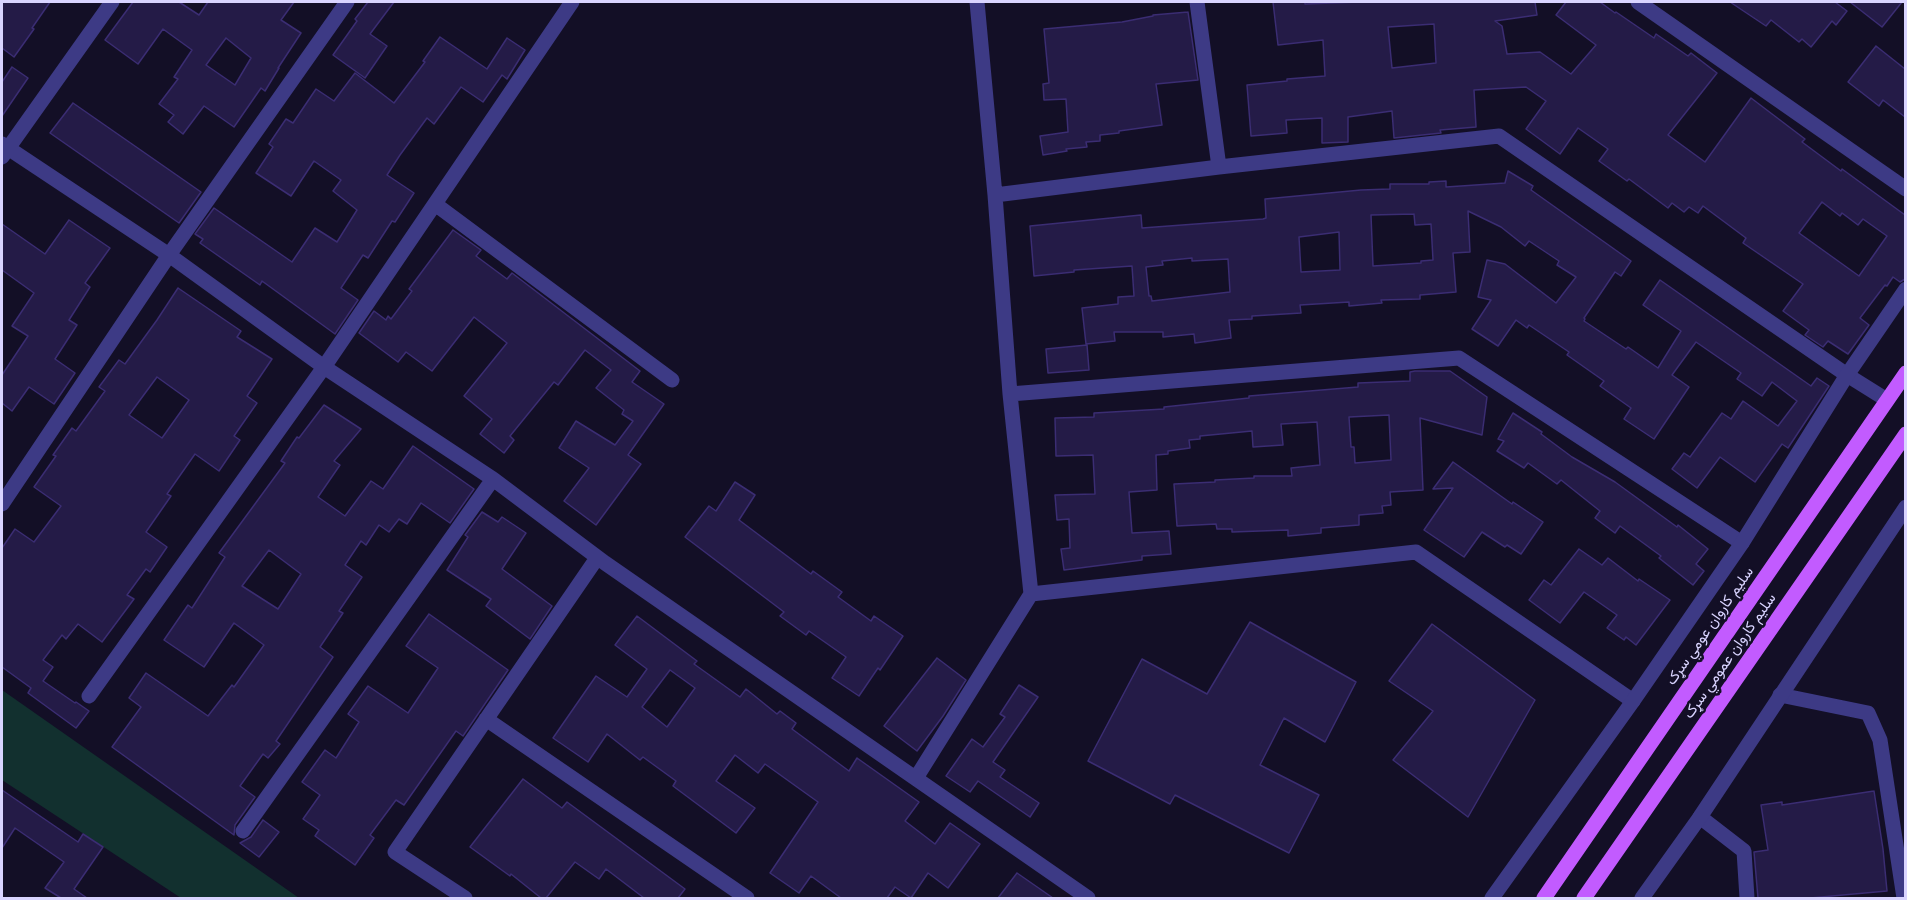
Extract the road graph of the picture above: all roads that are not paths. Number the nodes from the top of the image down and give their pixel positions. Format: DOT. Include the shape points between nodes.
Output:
graph roads {
  1 [pos="112,2"];
  2 [pos="347,2"];
  3 [pos="572,2"];
  4 [pos="977,2"];
  5 [pos="1197,2"];
  6 [pos="1638,2"];
  7 [pos="4,150"];
  8 [pos="1219,167"];
  9 [pos="1905,189"];
  10 [pos="995,195"];
  11 [pos="435,204"];
  12 [pos="169,255"];
  13 [pos="1905,289"];
  14 [pos="324,367"];
  15 [pos="1905,373"];
  16 [pos="1847,375"];
  17 [pos="672,380"];
  18 [pos="1010,394"];
  19 [pos="1887,400"];
  20 [pos="1905,434"];
  21 [pos="493,478"];
  22 [pos="2,504"];
  23 [pos="1905,507"];
  24 [pos="1742,543"];
  25 [pos="597,558"];
  26 [pos="1031,594"];
  27 [pos="1780,695"];
  28 [pos="89,696"];
  29 [pos="1634,702"];
  30 [pos="486,719"];
  31 [pos="916,778"];
  32 [pos="1700,817"];
  33 [pos="243,831"];
  34 [pos="1080,896"];
  35 [pos="465,898"];
  36 [pos="747,898"];
  37 [pos="1492,898"];
  38 [pos="1544,898"];
  39 [pos="1584,898"];
  40 [pos="1642,898"];
  41 [pos="1747,898"];
  42 [pos="1904,898"];
  1 -- 7 [label="street"];
  2 -- 12 [label="street"];
  3 -- 11 [label="street"];
  4 -- 10 [label="street"];
  5 -- 8 [label="street"];
  6 -- 9 [label="street"];
  7 -- 12 [label="street"];
  8 -- 10 [label="street"];
  8 -- 16 [label="street" via="1498,136"];
  10 -- 18 [label="street"];
  11 -- 14 [label="street"];
  11 -- 17 [label="street"];
  12 -- 14 [label="street"];
  12 -- 22 [label="street"];
  13 -- 16 [label="street"];
  14 -- 21 [label="street"];
  14 -- 28 [label="street"];
  15 -- 19 [label="main road, سلیم کاروان عومي سړک"];
  16 -- 19 [label="street"];
  16 -- 24 [label="street"];
  18 -- 24 [label="street" via="1459,358"];
  18 -- 26 [label="street"];
  19 -- 38 [label="main road, سلیم کاروان عومي سړک"];
  20 -- 39 [label="main road, سلیم کاروان عمومي سړک"];
  21 -- 25 [label="street"];
  21 -- 33 [label="street"];
  23 -- 27 [label="street"];
  24 -- 29 [label="street"];
  25 -- 30 [label="street"];
  25 -- 31 [label="street"];
  26 -- 29 [label="street" via="1416,552"];
  26 -- 31 [label="street"];
  27 -- 32 [label="street"];
  27 -- 42 [label="street" via="1868,712 1880,740"];
  29 -- 37 [label="street"];
  30 -- 35 [label="street" via="395,852"];
  30 -- 36 [label="street"];
  31 -- 34 [label="street"];
  32 -- 40 [label="street"];
  32 -- 41 [label="street" via="1744,851"];
}
